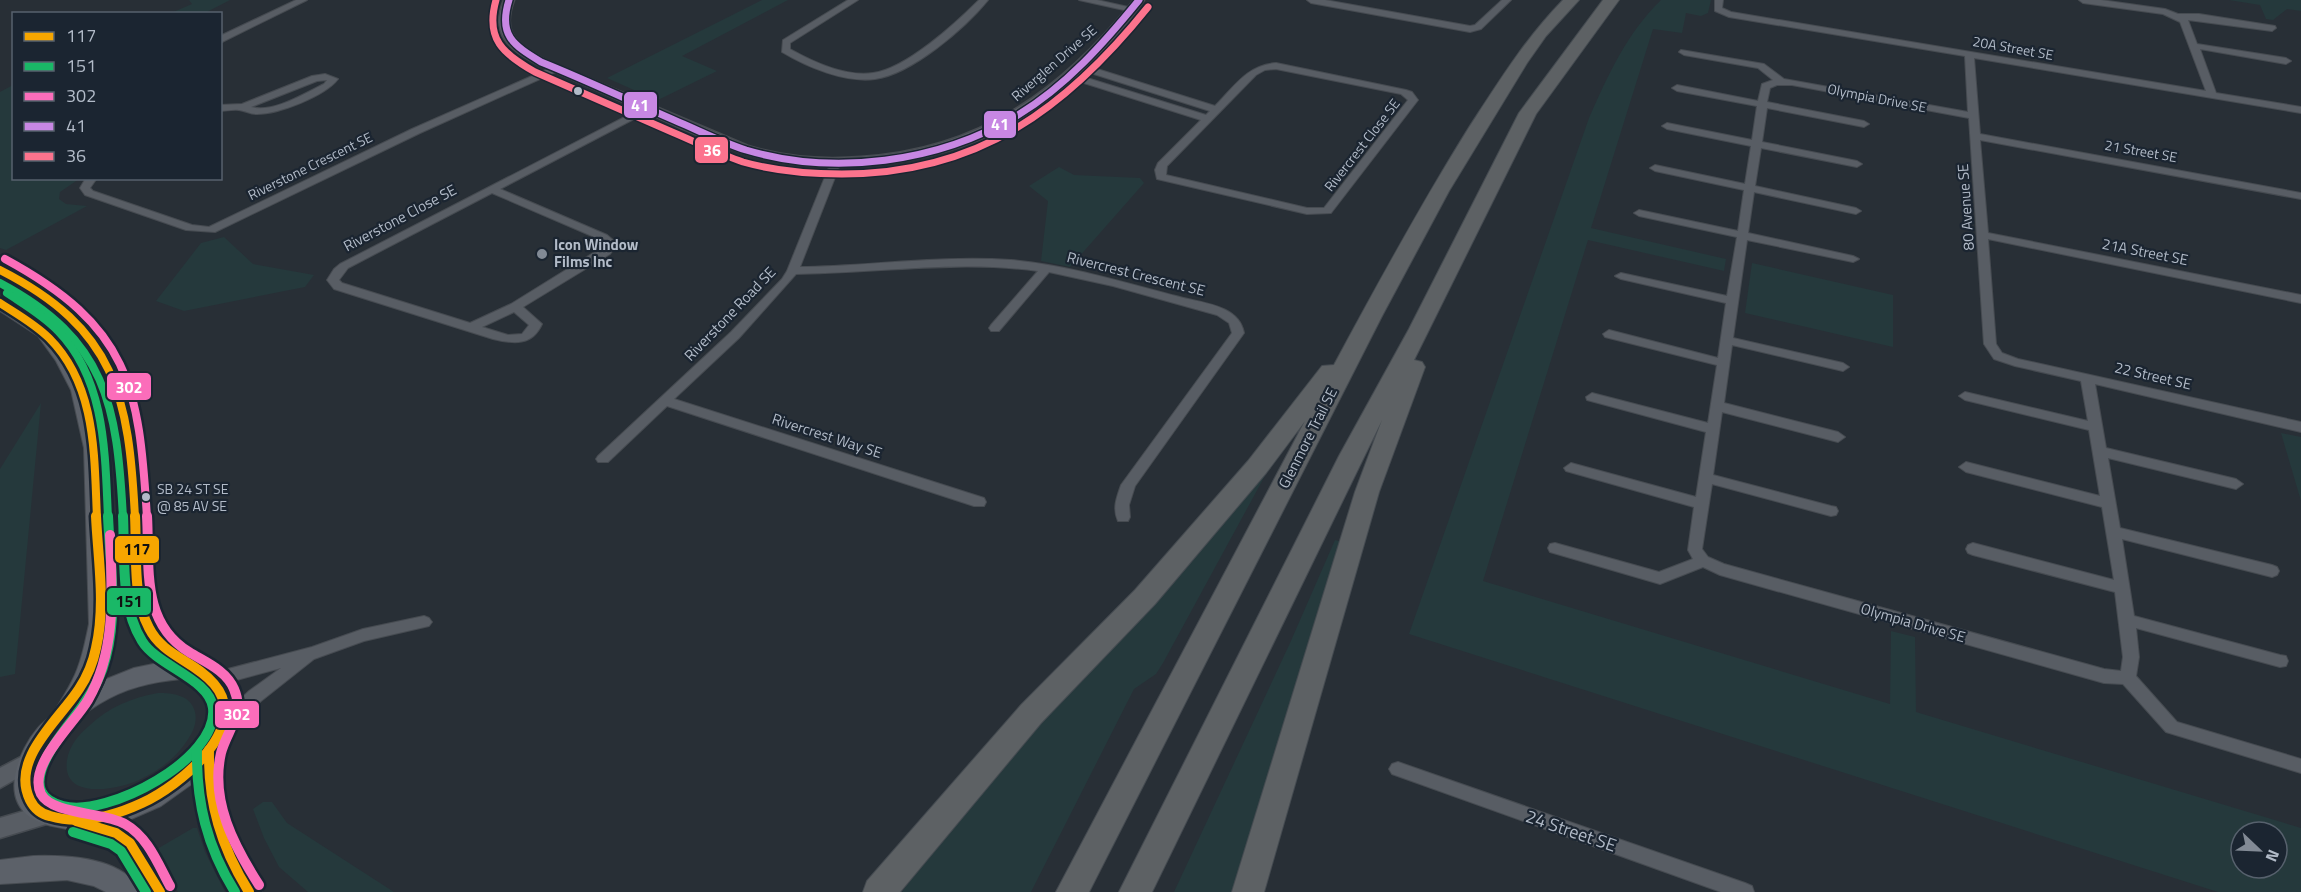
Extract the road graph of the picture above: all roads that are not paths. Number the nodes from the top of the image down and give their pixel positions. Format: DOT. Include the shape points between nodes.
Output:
graph roads {
  1 [pos="303,0"];
  2 [pos="509,0"];
  3 [pos="854,0"];
  4 [pos="984,0"];
  5 [pos="1083,0"];
  6 [pos="1311,0"];
  7 [pos="1508,0"];
  8 [pos="1560,0"];
  9 [pos="1571,0"];
  10 [pos="1611,0"];
  11 [pos="1624,0"];
  12 [pos="1719,0"];
  13 [pos="2083,0"];
  14 [pos="1136,4"];
  15 [pos="2179,17"];
  16 [pos="2272,28"];
  17 [pos="1540,33"];
  18 [pos="222,39"];
  19 [pos="1579,44"];
  20 [pos="2195,46"];
  21 [pos="1684,52"];
  22 [pos="1969,54"];
  23 [pos="2286,61"];
  24 [pos="557,69"];
  25 [pos="1073,70"];
  26 [pos="1781,81"];
  27 [pos="1677,88"];
  28 [pos="2212,95"];
  29 [pos="1762,104"];
  30 [pos="243,107"];
  31 [pos="222,108"];
  32 [pos="648,108"];
  33 [pos="1218,110"];
  34 [pos="2301,110"];
  35 [pos="1973,116"];
  36 [pos="1209,119"];
  37 [pos="1863,124"];
  38 [pos="1667,126"];
  39 [pos="1975,136"];
  40 [pos="1756,144"];
  41 [pos="836,162"];
  42 [pos="1857,164"];
  43 [pos="1655,168"];
  44 [pos="91,180"];
  45 [pos="1750,188"];
  46 [pos="491,189"];
  47 [pos="2301,196"];
  48 [pos="1856,211"];
  49 [pos="1640,213"];
  50 [pos="1743,235"];
  51 [pos="1983,235"];
  52 [pos="1852,259"];
  53 [pos="1046,269"];
  54 [pos="0,270"];
  55 [pos="793,272"];
  56 [pos="1622,276"];
  57 [pos="2301,299"];
  58 [pos="1733,301"];
  59 [pos="0,303"];
  60 [pos="515,307"];
  61 [pos="1371,316"];
  62 [pos="471,327"];
  63 [pos="995,328"];
  64 [pos="1420,329"];
  65 [pos="1609,334"];
  66 [pos="1727,340"];
  67 [pos="1998,356"];
  68 [pos="1723,363"];
  69 [pos="1843,367"];
  70 [pos="2087,378"];
  71 [pos="1965,396"];
  72 [pos="1592,397"];
  73 [pos="665,401"];
  74 [pos="1717,406"];
  75 [pos="2095,427"];
  76 [pos="2301,427"];
  77 [pos="1713,429"];
  78 [pos="1838,437"];
  79 [pos="2099,451"];
  80 [pos="603,459"];
  81 [pos="1966,467"];
  82 [pos="1571,468"];
  83 [pos="1706,478"];
  84 [pos="2236,484"];
  85 [pos="979,501"];
  86 [pos="2108,503"];
  87 [pos="1702,504"];
  88 [pos="1831,511"];
  89 [pos="1124,517"];
  90 [pos="2112,531"];
  91 [pos="1555,548"];
  92 [pos="1973,549"];
  93 [pos="1702,561"];
  94 [pos="2272,571"];
  95 [pos="2122,588"];
  96 [pos="2127,620"];
  97 [pos="424,622"];
  98 [pos="314,653"];
  99 [pos="2280,661"];
  100 [pos="2126,676"];
  101 [pos="208,678"];
  102 [pos="51,729"];
  103 [pos="215,740"];
  104 [pos="30,761"];
  105 [pos="2301,766"];
  106 [pos="1398,769"];
  107 [pos="0,779"];
  108 [pos="45,815"];
  109 [pos="76,821"];
  110 [pos="0,828"];
  111 [pos="906,861"];
  112 [pos="0,872"];
  113 [pos="127,892"];
  114 [pos="160,892"];
  115 [pos="249,892"];
  116 [pos="879,892"];
  117 [pos="885,892"];
  118 [pos="1072,892"];
  119 [pos="1135,892"];
  120 [pos="1248,892"];
  121 [pos="1745,892"];
  1 -- 18 [label="street"];
  2 -- 24 [label="street, Riverglen Drive SE" via="502,17 510,40 523,52"];
  3 -- 4 [label="street" via="786,42 784,50 845,73 880,75 927,50"];
  5 -- 14 [label="street"];
  6 -- 7 [label="street" via="1470,29 1478,27"];
  8 -- 17 [label="highway"];
  9 -- 17 [label="highway, Glenmore Trail SE"];
  10 -- 19 [label="highway"];
  11 -- 19 [label="highway"];
  12 -- 22 [label="street, 20A Street SE" via="1720,11"];
  13 -- 15 [label="street"];
  14 -- 25 [label="street, Riverglen Drive SE"];
  15 -- 16 [label="street"];
  15 -- 20 [label="street"];
  17 -- 61 [label="highway, Glenmore Trail SE" via="1504,83"];
  19 -- 64 [label="highway" via="1528,114"];
  20 -- 23 [label="street"];
  20 -- 28 [label="street"];
  21 -- 26 [label="street, Olympia Drive SE" via="1761,66"];
  22 -- 28 [label="street, 20A Street SE"];
  22 -- 35 [label="street, 80 Avenue SE"];
  24 -- 32 [label="street, Riverglen Drive SE"];
  24 -- 44 [label="street, Riverstone Crescent SE" via="416,131 211,230 190,228 89,193 85,188"];
  25 -- 33 [label="street"];
  25 -- 36 [label="street"];
  25 -- 41 [label="street, Riverglen Drive SE" via="1010,119 968,139 906,155"];
  26 -- 29 [label="street" via="1766,86"];
  26 -- 35 [label="street, Olympia Drive SE"];
  27 -- 29 [label="street, Olympia Drive SE"];
  28 -- 34 [label="street, 20A Street SE"];
  29 -- 37 [label="street, Olympia Drive SE"];
  29 -- 40 [label="street"];
  30 -- 30 [label="street" via="251,113 268,111 327,86 333,79 315,78"];
  30 -- 31 [label="street"];
  32 -- 41 [label="street, Riverglen Drive SE" via="757,152"];
  32 -- 46 [label="street, Riverstone Close SE"];
  33 -- 36 [label="street, Rivercrest Close SE"];
  33 -- 36 [label="street, Rivercrest Close SE" via="1253,73 1269,66 1402,92 1413,100 1331,208 1322,213 1161,177 1162,165"];
  35 -- 39 [label="street, 80 Avenue SE"];
  38 -- 40 [label="street"];
  39 -- 47 [label="street, 21 Street SE"];
  39 -- 51 [label="street, 80 Avenue SE"];
  40 -- 42 [label="street"];
  40 -- 45 [label="street"];
  41 -- 55 [label="street, Riverstone Road SE"];
  43 -- 45 [label="street"];
  45 -- 48 [label="street"];
  45 -- 50 [label="street"];
  46 -- 60 [label="street" via="608,241 606,252"];
  46 -- 62 [label="street, Riverstone Close SE" via="344,266 333,280 338,286"];
  49 -- 50 [label="street"];
  50 -- 52 [label="street"];
  50 -- 58 [label="street"];
  51 -- 57 [label="street, 21A Street SE"];
  51 -- 67 [label="street, 80 Avenue SE" via="1990,344"];
  53 -- 55 [label="street, Rivercrest Crescent SE" via="976,262"];
  53 -- 63 [label="street"];
  53 -- 89 [label="street, Rivercrest Crescent SE" via="1221,312 1238,327 1234,339 1128,484 1122,505"];
  54 -- 101 [label="main road" via="59,304 99,348 111,373 128,431 141,606 153,637 165,652"];
  55 -- 73 [label="street, Riverstone Road SE" via="773,297"];
  56 -- 58 [label="street"];
  58 -- 66 [label="street"];
  59 -- 102 [label="main road" via="44,332 64,359 80,390 94,448 101,602 98,635 86,680"];
  60 -- 62 [label="street"];
  60 -- 62 [label="street, Riverstone Close SE" via="536,324 523,338 505,339"];
  61 -- 111 [label="highway" via="1257,467 1145,597 1031,714"];
  61 -- 118 [label="highway, Glenmore Trail SE"];
  64 -- 119 [label="highway" via="1346,466"];
  64 -- 120 [label="highway" via="1415,364 1367,492"];
  65 -- 68 [label="street"];
  66 -- 68 [label="street"];
  66 -- 69 [label="street"];
  67 -- 70 [label="street, 22 Street SE"];
  68 -- 74 [label="street"];
  70 -- 75 [label="street"];
  70 -- 76 [label="street, 22 Street SE"];
  71 -- 75 [label="street"];
  72 -- 77 [label="street"];
  73 -- 80 [label="street, Riverstone Road SE"];
  73 -- 85 [label="street, Rivercrest Way SE"];
  74 -- 77 [label="street"];
  74 -- 78 [label="street"];
  75 -- 79 [label="street"];
  77 -- 83 [label="street"];
  79 -- 84 [label="street"];
  79 -- 86 [label="street"];
  81 -- 86 [label="street"];
  82 -- 87 [label="street"];
  83 -- 87 [label="street"];
  83 -- 88 [label="street"];
  86 -- 90 [label="street"];
  87 -- 93 [label="street" via="1695,550"];
  90 -- 94 [label="street"];
  90 -- 95 [label="street"];
  91 -- 93 [label="street" via="1660,578"];
  92 -- 95 [label="street"];
  93 -- 100 [label="street, Olympia Drive SE" via="2093,673"];
  95 -- 96 [label="street"];
  96 -- 99 [label="street"];
  96 -- 100 [label="street" via="2132,662"];
  97 -- 98 [label="street" via="363,635"];
  98 -- 101 [label="street"];
  98 -- 103 [label="street" via="255,696"];
  100 -- 105 [label="street" via="2172,727"];
  101 -- 102 [label="main road" via="181,670 132,678 94,695"];
  101 -- 103 [label="main road" via="218,685 225,699 226,713"];
  102 -- 104 [label="main road"];
  103 -- 109 [label="main road" via="180,780 143,803 109,816"];
  103 -- 115 [label="main road" via="208,796 222,847 231,868"];
  104 -- 107 [label="street"];
  104 -- 108 [label="main road" via="24,783 26,794 32,806"];
  106 -- 121 [label="street, 24 Street SE"];
  108 -- 109 [label="main road"];
  108 -- 110 [label="street"];
  109 -- 114 [label="main road" via="116,832 130,843"];
  111 -- 116 [label="highway"];
  111 -- 117 [label="highway"];
  112 -- 113 [label="main road" via="90,871 107,877"];
}
